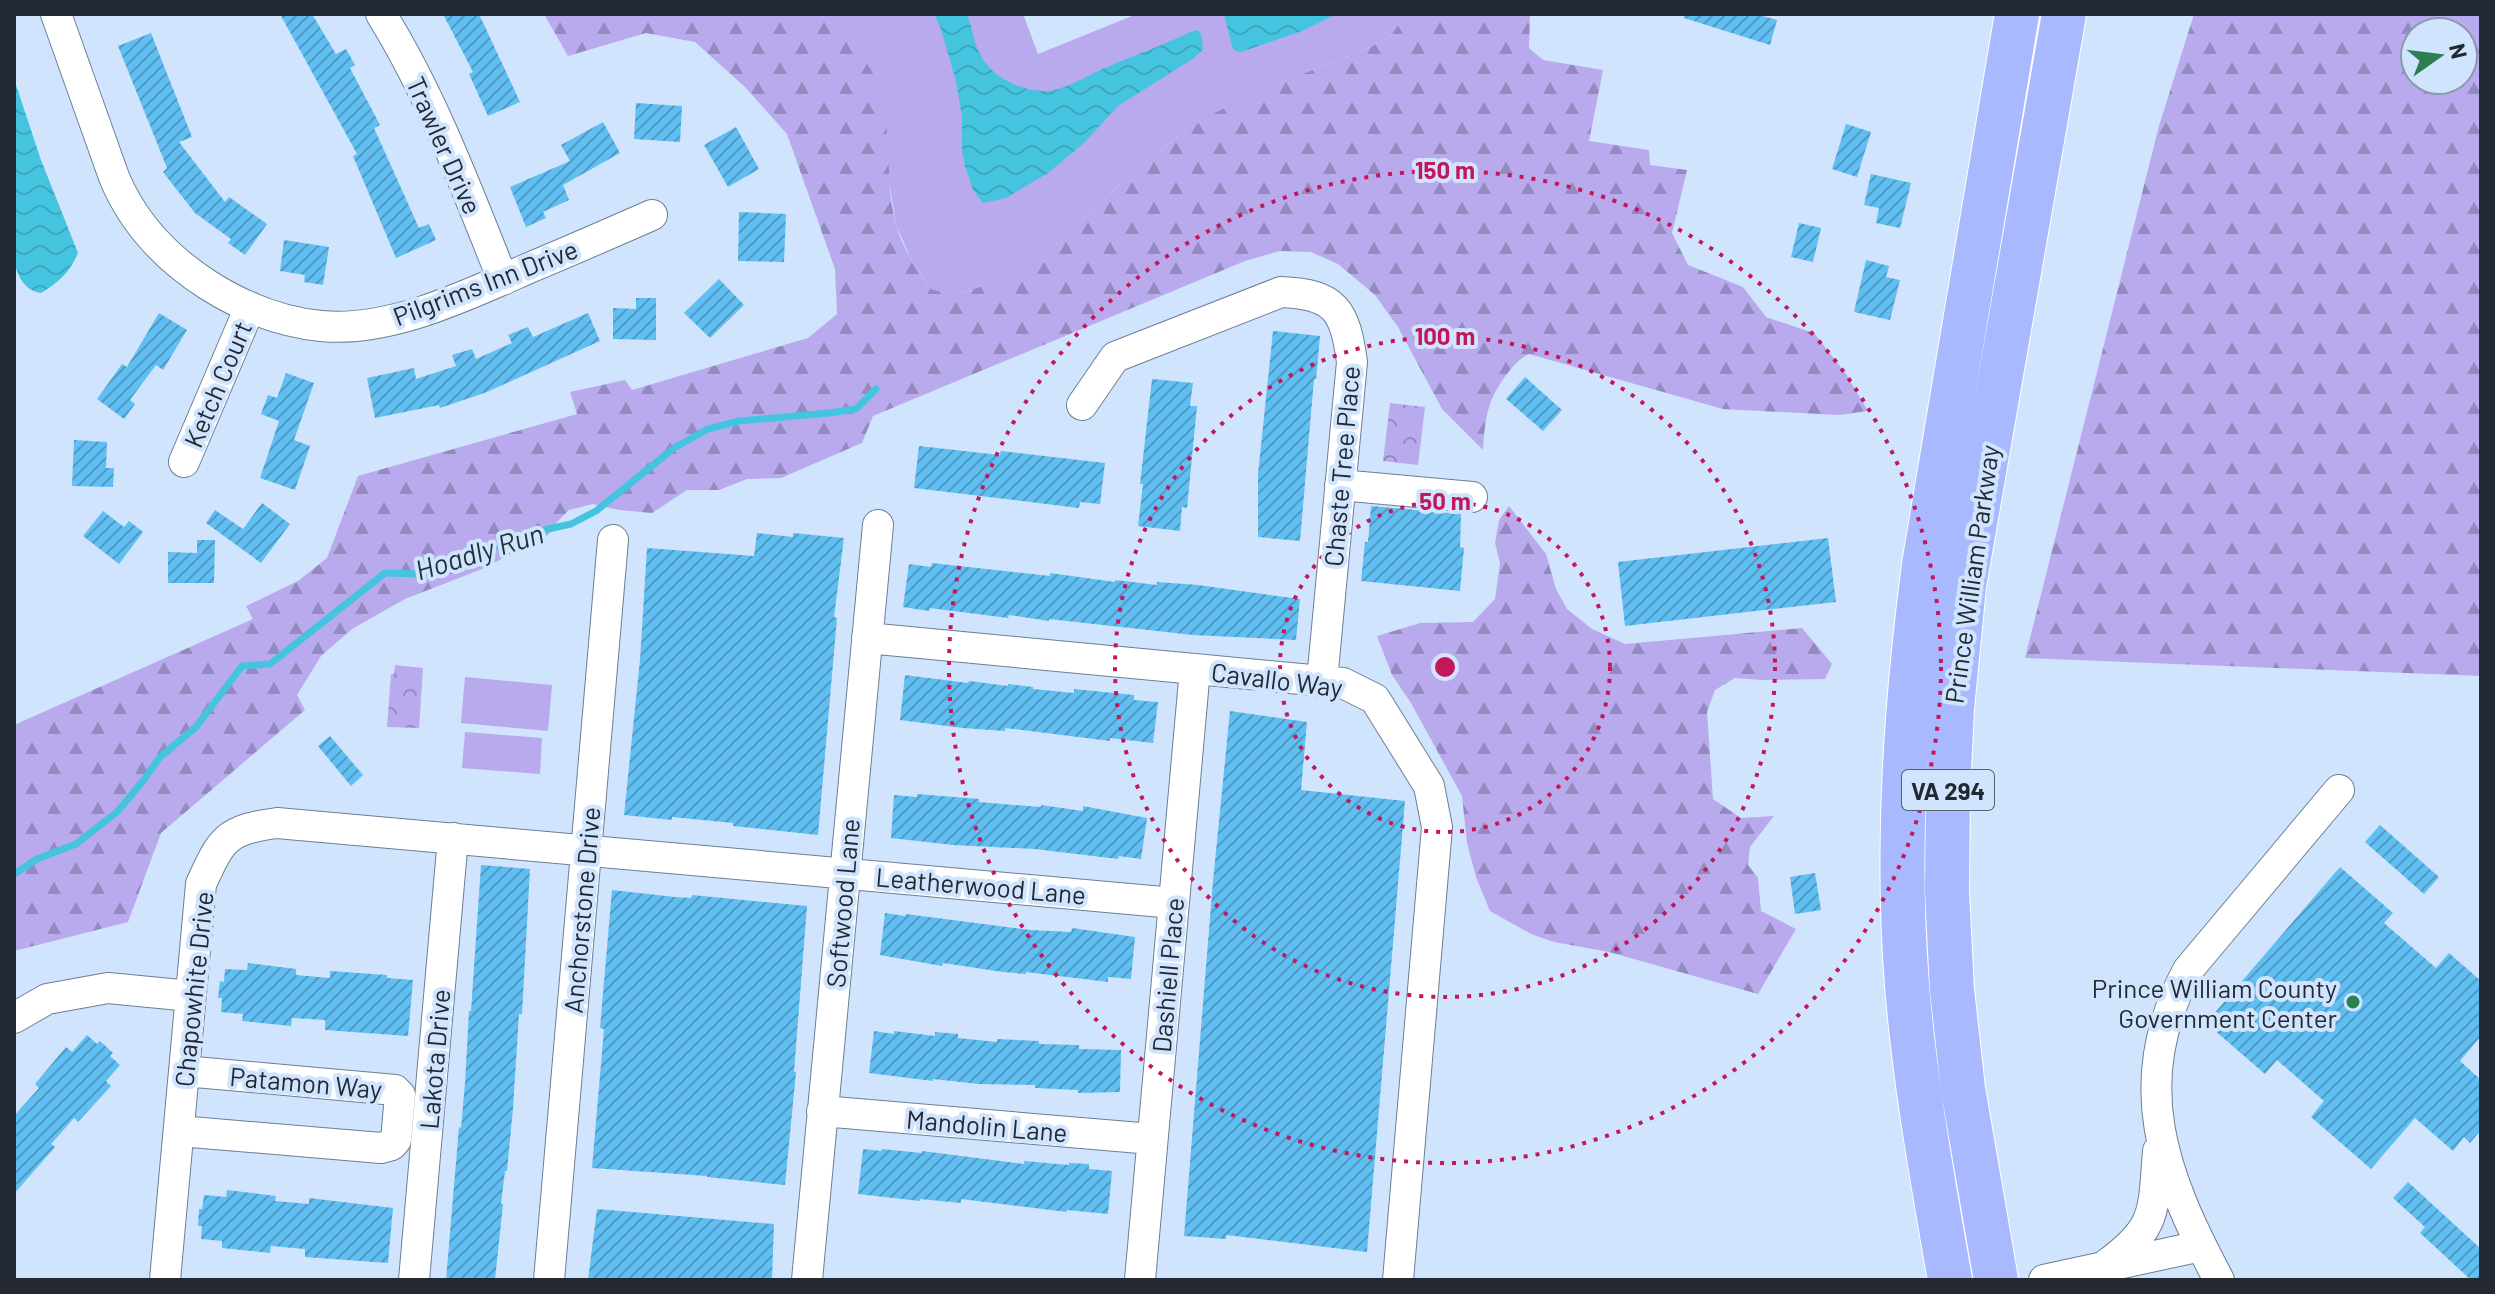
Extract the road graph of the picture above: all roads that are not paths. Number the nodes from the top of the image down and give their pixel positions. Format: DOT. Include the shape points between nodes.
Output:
graph roads {
  1 [pos="56,14"];
  2 [pos="381,14"];
  3 [pos="2017,14"];
  4 [pos="2064,14"];
  5 [pos="652,215"];
  6 [pos="503,280"];
  7 [pos="250,307"];
  8 [pos="1082,405"];
  9 [pos="184,462"];
  10 [pos="1340,485"];
  11 [pos="1472,497"];
  12 [pos="878,525"];
  13 [pos="613,540"];
  14 [pos="867,638"];
  15 [pos="1195,669"];
  16 [pos="1322,681"];
  17 [pos="2339,790"];
  18 [pos="453,838"];
  19 [pos="586,849"];
  20 [pos="845,873"];
  21 [pos="1174,903"];
  22 [pos="191,996"];
  23 [pos="14,1018"];
  24 [pos="184,1071"];
  25 [pos="822,1111"];
  26 [pos="179,1131"];
  27 [pos="2160,1133"];
  28 [pos="1152,1139"];
  29 [pos="2201,1246"];
  30 [pos="2102,1268"];
  31 [pos="165,1280"];
  32 [pos="414,1280"];
  33 [pos="549,1280"];
  34 [pos="807,1280"];
  35 [pos="1140,1280"];
  36 [pos="1398,1280"];
  37 [pos="1950,1280"];
  38 [pos="1996,1280"];
  39 [pos="2044,1280"];
  40 [pos="2219,1280"];
  1 -- 7 [label="street, Pilgrims Inn Drive" via="131,212 188,271"];
  2 -- 6 [label="street, Trawler Drive" via="412,68"];
  3 -- 37 [label="highway, Prince William Parkway / VA 294" via="1924,565 1904,764 1907,985"];
  4 -- 38 [label="highway, Prince William Parkway / VA 294" via="1964,586 1951,722 1947,891 1952,990"];
  5 -- 6 [label="street, Pilgrims Inn Drive"];
  6 -- 7 [label="street, Pilgrims Inn Drive" via="403,317 356,325 305,324"];
  7 -- 9 [label="street, Ketch Court"];
  8 -- 10 [label="street, Chaste Tree Place" via="1115,357 1281,292 1303,292 1339,312 1347,331 1352,362"];
  10 -- 11 [label="street"];
  10 -- 16 [label="street, Chaste Tree Place"];
  12 -- 14 [label="street, Softwood Lane"];
  13 -- 19 [label="street, Anchorstone Drive"];
  14 -- 15 [label="street, Cavallo Way"];
  14 -- 20 [label="street, Softwood Lane"];
  15 -- 16 [label="street, Cavallo Way"];
  15 -- 21 [label="street, Dashiell Place"];
  16 -- 36 [label="street, Cavallo Way" via="1343,683 1375,699 1429,786 1437,827"];
  17 -- 27 [label="street" via="2188,970 2158,1055 2155,1098"];
  18 -- 19 [label="street, Leatherwood Lane"];
  18 -- 22 [label="street, Chapowhite Drive" via="277,823 232,834 201,884"];
  18 -- 32 [label="street, Lakota Drive"];
  19 -- 20 [label="street, Leatherwood Lane"];
  19 -- 33 [label="street, Anchorstone Drive"];
  20 -- 21 [label="street, Leatherwood Lane"];
  20 -- 25 [label="street, Softwood Lane"];
  21 -- 28 [label="street, Dashiell Place"];
  22 -- 23 [label="street" via="108,988 47,999"];
  22 -- 24 [label="street, Chapowhite Drive"];
  24 -- 26 [label="street, Chapowhite Drive"];
  24 -- 26 [label="street, Patamon Way" via="395,1090 400,1095 396,1140 381,1148"];
  25 -- 28 [label="street, Mandolin Lane"];
  25 -- 34 [label="street, Softwood Lane"];
  26 -- 31 [label="street, Chapowhite Drive"];
  27 -- 29 [label="street"];
  27 -- 30 [label="street" via="2148,1223 2134,1244"];
  28 -- 35 [label="street, Dashiell Place"];
  29 -- 30 [label="street"];
  29 -- 40 [label="street"];
  30 -- 39 [label="street"];
}
